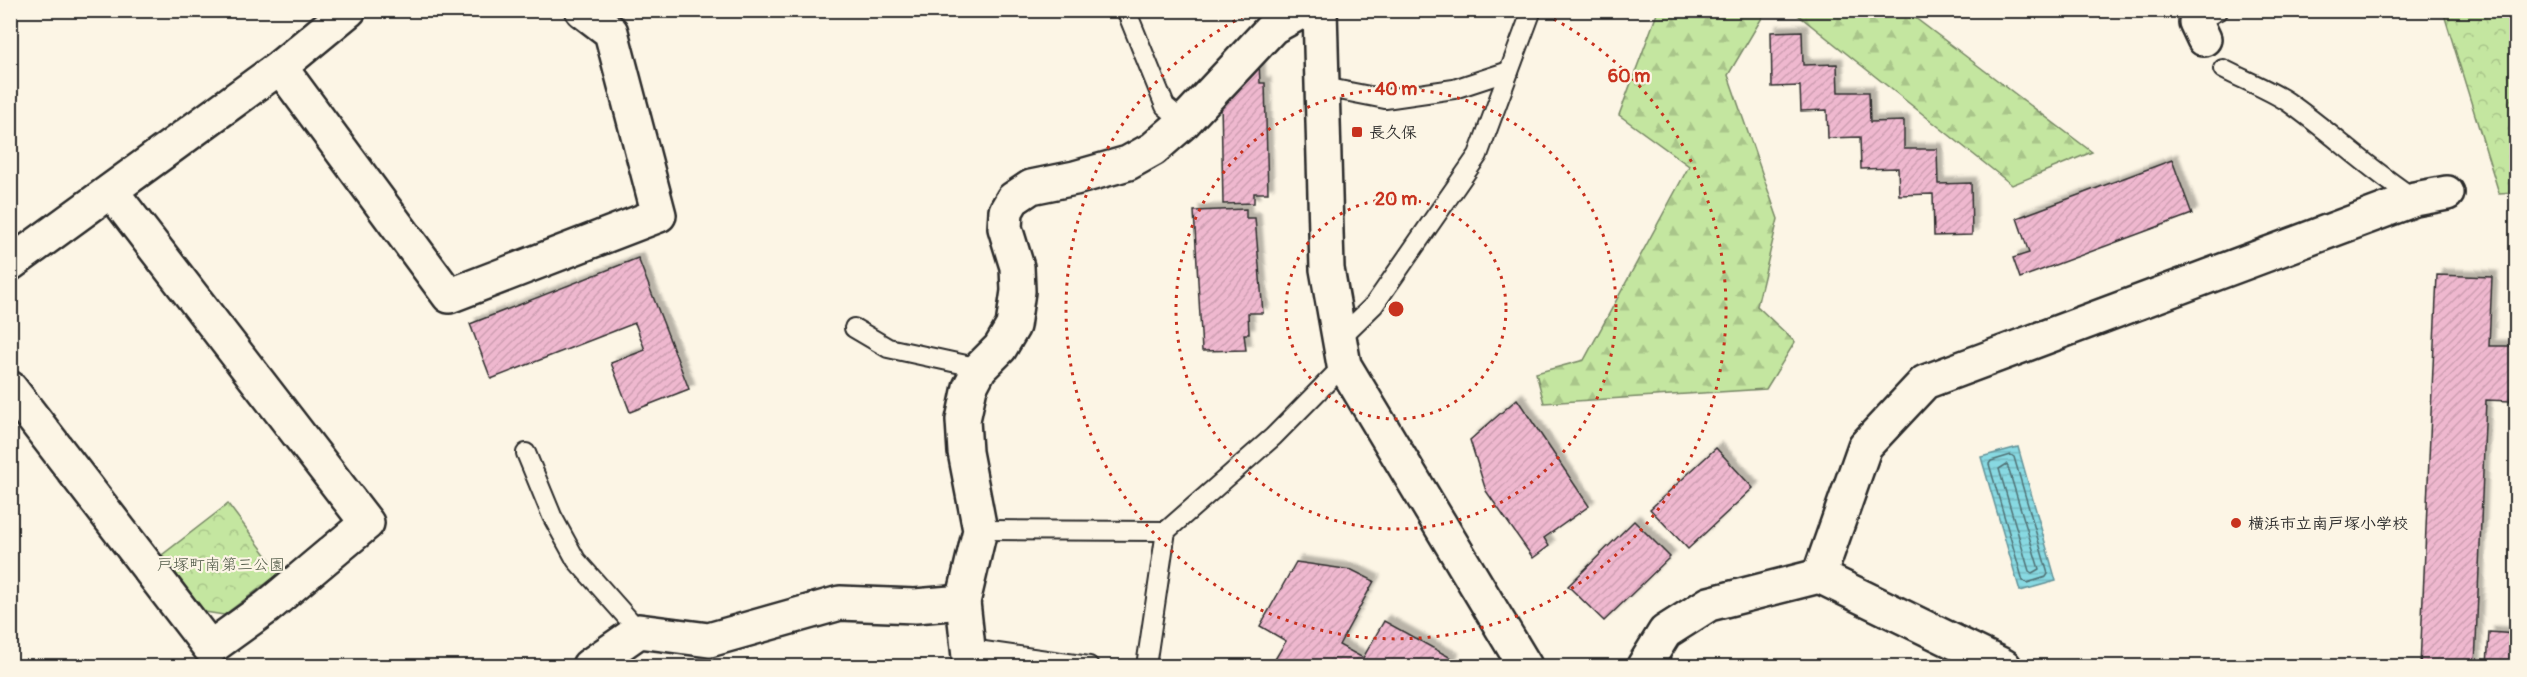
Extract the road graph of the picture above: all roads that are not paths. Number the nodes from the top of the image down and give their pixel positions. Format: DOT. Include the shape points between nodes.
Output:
graph roads {
  1 [pos="582,10"];
  2 [pos="1126,10"];
  3 [pos="1304,10"];
  4 [pos="1320,10"];
  5 [pos="1533,10"];
  6 [pos="334,15"];
  7 [pos="280,67"];
  8 [pos="2223,69"];
  9 [pos="1509,71"];
  10 [pos="1324,87"];
  11 [pos="1184,122"];
  12 [pos="111,191"];
  13 [pos="2447,193"];
  14 [pos="2415,199"];
  15 [pos="10,264"];
  16 [pos="854,328"];
  17 [pos="1341,352"];
  18 [pos="980,368"];
  19 [pos="10,388"];
  20 [pos="526,453"];
  21 [pos="980,530"];
  22 [pos="1167,531"];
  23 [pos="1819,576"];
  24 [pos="963,602"];
  25 [pos="639,631"];
  26 [pos="209,657"];
  27 [pos="970,658"];
  28 [pos="589,666"];
  29 [pos="1089,666"];
  30 [pos="1146,666"];
  31 [pos="1525,666"];
  32 [pos="1644,666"];
  33 [pos="2004,666"];
  1 -- 7 [label="street" via="610,32 659,215 449,296"];
  2 -- 11 [label="lane" via="1165,106"];
  3 -- 11 [label="street" via="1273,27"];
  4 -- 10 [label="street"];
  5 -- 9 [label="lane"];
  6 -- 7 [label="street"];
  7 -- 12 [label="street"];
  8 -- 14 [label="lane" via="2285,101"];
  9 -- 10 [label="lane" via="1454,89 1385,99"];
  9 -- 17 [label="lane" via="1478,155"];
  10 -- 17 [label="street" via="1328,269"];
  11 -- 18 [label="street" via="1154,149 1128,163 1030,187 1013,199 1006,212 1005,228 1017,267 1013,326 1000,348"];
  12 -- 15 [label="street"];
  12 -- 26 [label="street" via="367,523"];
  13 -- 14 [label="street"];
  14 -- 23 [label="street" via="1925,382 1865,446"];
  16 -- 18 [label="lane" via="888,348"];
  17 -- 22 [label="lane" via="1273,437"];
  17 -- 31 [label="street"];
  18 -- 21 [label="street" via="970,387 963,420"];
  19 -- 26 [label="street"];
  20 -- 25 [label="lane" via="552,516 576,560"];
  21 -- 22 [label="lane"];
  21 -- 24 [label="street"];
  22 -- 30 [label="lane"];
  23 -- 32 [label="street" via="1709,604 1665,632"];
  23 -- 33 [label="street"];
  24 -- 25 [label="street" via="915,606 840,603 709,640"];
  24 -- 27 [label="street"];
  25 -- 28 [label="street"];
  27 -- 29 [label="lane"];
}
